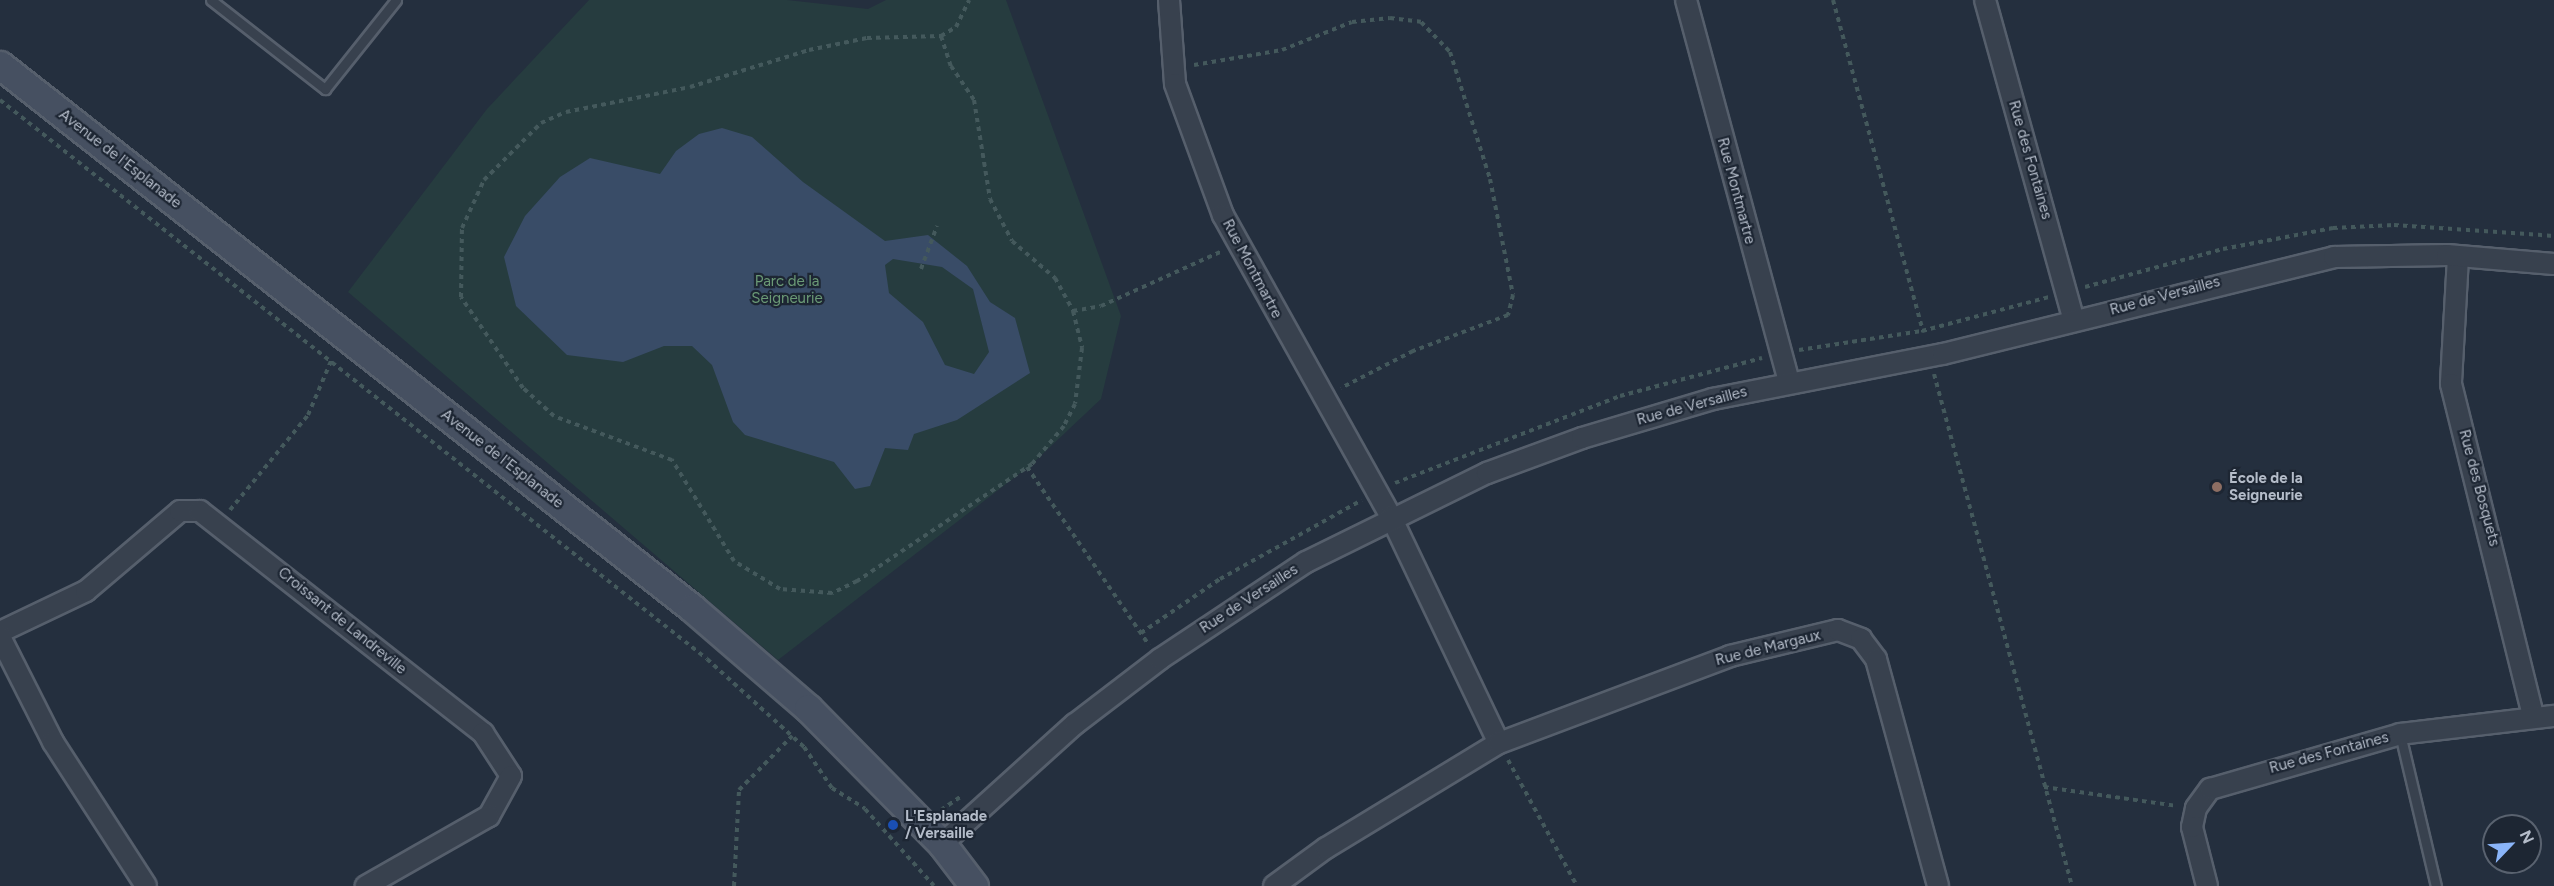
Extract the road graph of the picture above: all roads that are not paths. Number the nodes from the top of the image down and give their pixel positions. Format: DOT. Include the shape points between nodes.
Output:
graph roads {
  1 [pos="211,0"];
  2 [pos="396,0"];
  3 [pos="1169,0"];
  4 [pos="1686,0"];
  5 [pos="1985,0"];
  6 [pos="0,65"];
  7 [pos="2458,257"];
  8 [pos="2554,264"];
  9 [pos="2074,320"];
  10 [pos="1789,381"];
  11 [pos="1391,517"];
  12 [pos="0,632"];
  13 [pos="0,637"];
  14 [pos="2533,716"];
  15 [pos="2554,716"];
  16 [pos="2400,734"];
  17 [pos="1499,743"];
  18 [pos="942,844"];
  19 [pos="146,886"];
  20 [pos="366,886"];
  21 [pos="974,886"];
  22 [pos="1274,886"];
  23 [pos="1938,886"];
  24 [pos="2207,886"];
  25 [pos="2436,886"];
  1 -- 2 [label="lane" via="326,89"];
  3 -- 11 [label="street, Rue Montmartre" via="1173,69 1223,215 1321,398"];
  4 -- 10 [label="street, Rue Montmartre"];
  5 -- 9 [label="street, Rue des Fontaines"];
  6 -- 18 [label="street, Avenue de l'Esplanade" via="692,608 808,708"];
  7 -- 8 [label="street, Rue de Versailles"];
  7 -- 9 [label="street, Rue de Versailles" via="2334,256"];
  7 -- 14 [label="street, Rue des Bosquets" via="2451,384"];
  9 -- 10 [label="street, Rue de Versailles" via="1943,354"];
  10 -- 11 [label="street, Rue de Versailles" via="1582,438"];
  11 -- 17 [label="street"];
  11 -- 18 [label="street, Rue de Versailles" via="1306,562 1160,659 1068,730"];
  12 -- 20 [label="street, Croissant de Landreville" via="86,591 180,511 200,511 483,733 511,776 489,816"];
  13 -- 19 [label="street" via="53,742"];
  14 -- 15 [label="street, Rue des Fontaines"];
  14 -- 16 [label="street, Rue des Fontaines"];
  16 -- 24 [label="street, Rue des Fontaines" via="2250,774 2210,789 2196,808 2192,827"];
  16 -- 25 [label="lane"];
  17 -- 22 [label="street, Rue de Margaux" via="1326,848"];
  17 -- 23 [label="street, Rue de Margaux" via="1707,663 1838,630 1861,639 1876,658"];
  18 -- 21 [label="street, Avenue de l'Esplanade"];
}
